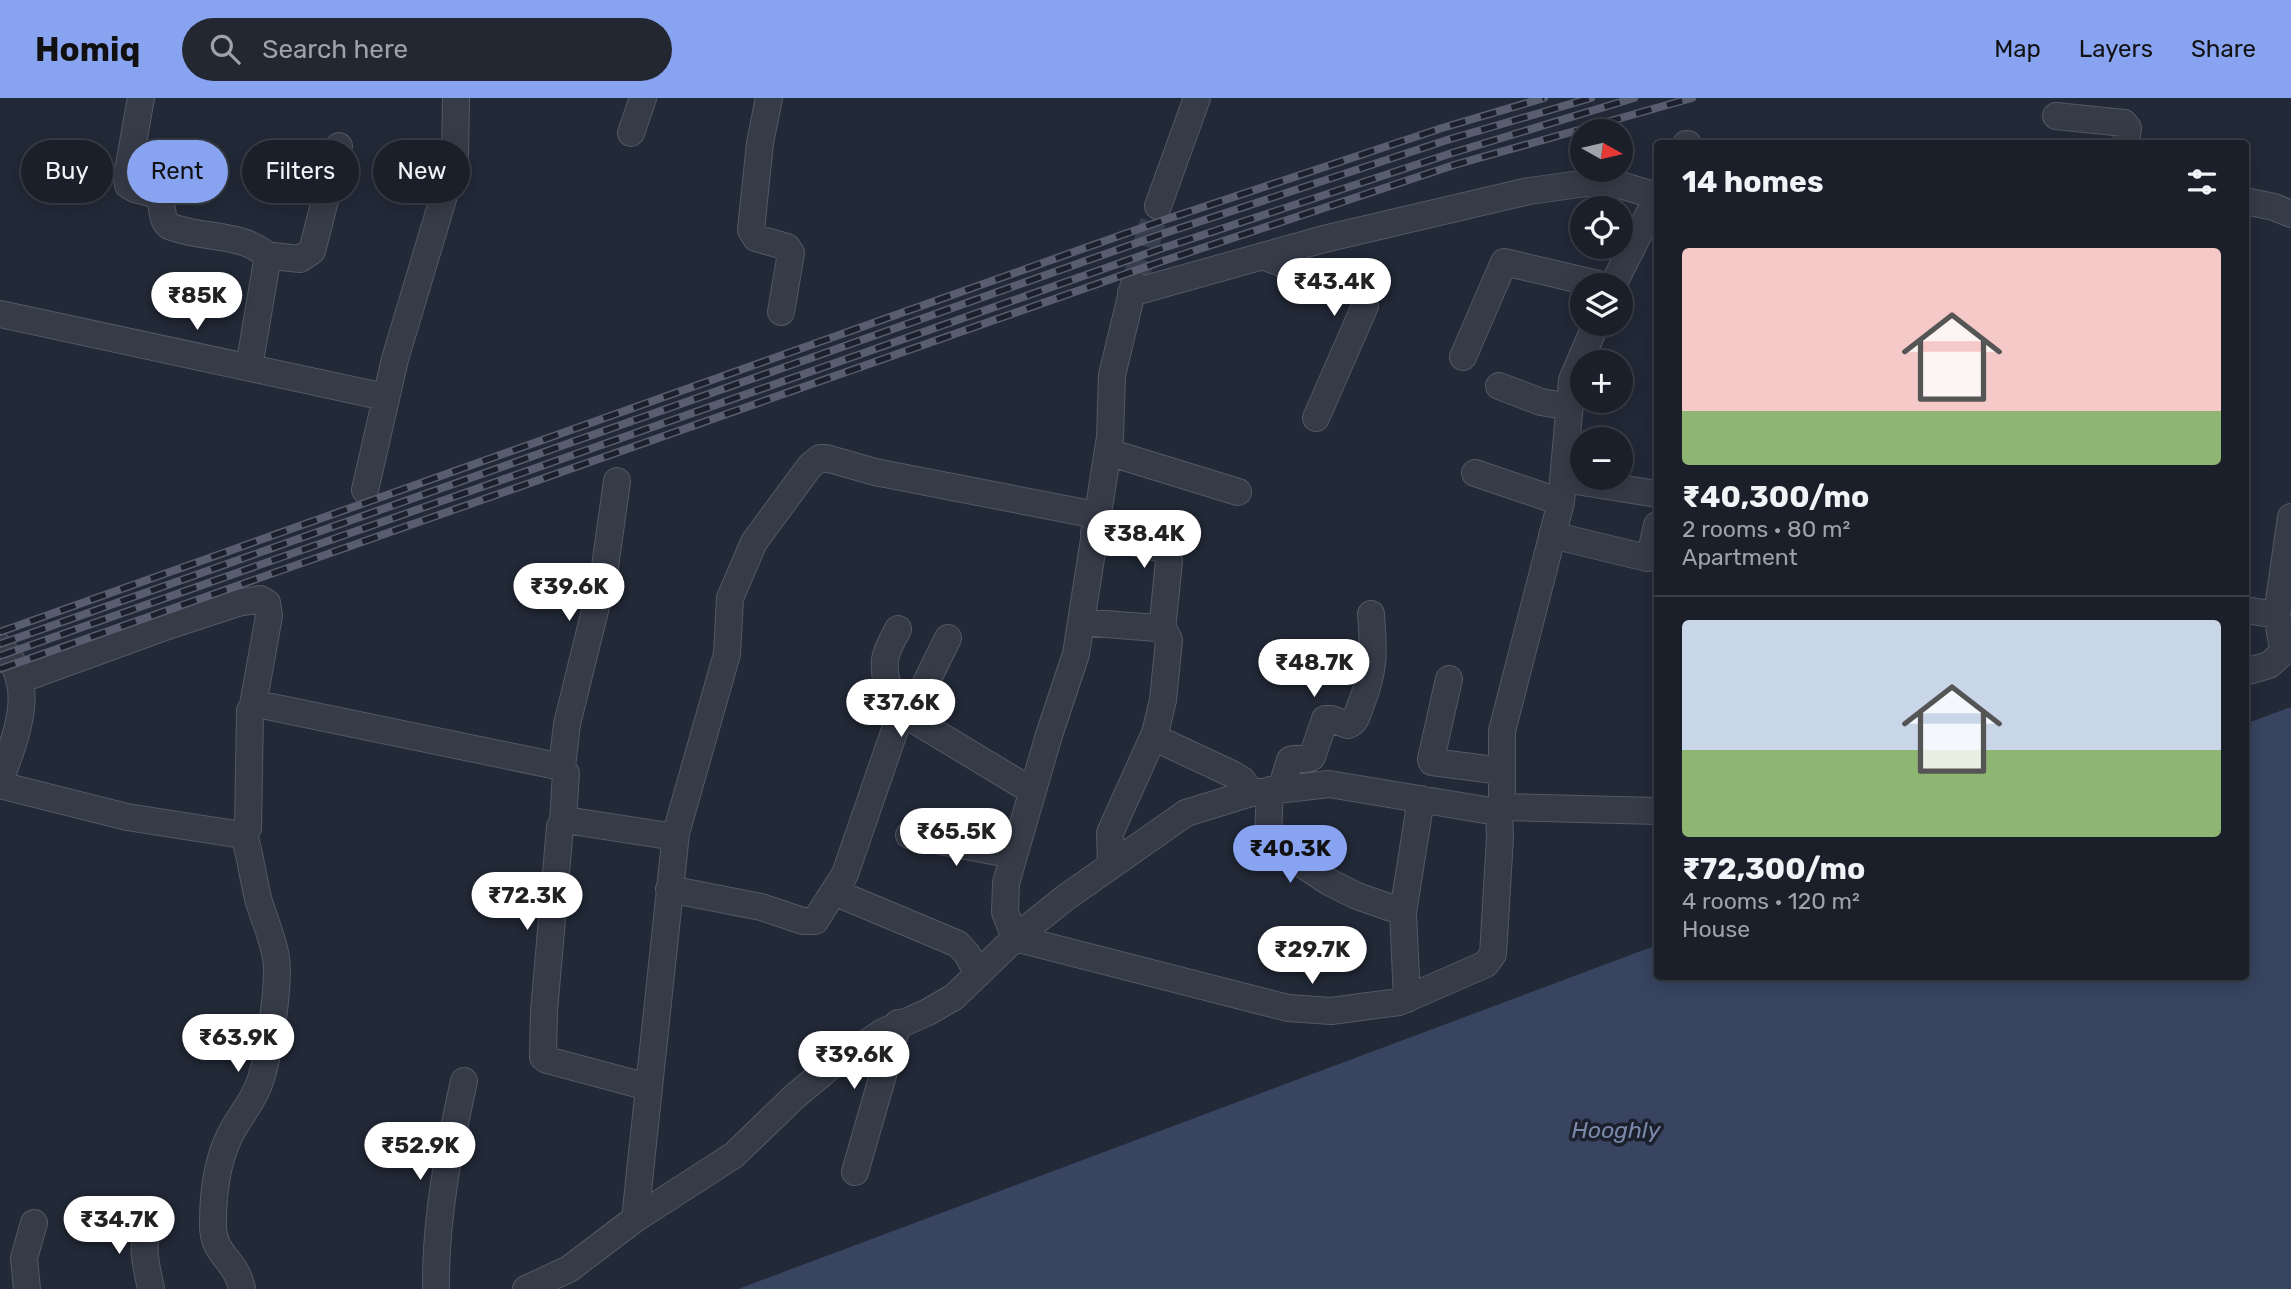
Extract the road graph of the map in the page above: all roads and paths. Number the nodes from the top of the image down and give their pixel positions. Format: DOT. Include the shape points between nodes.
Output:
graph roads {
  1 [pos="141,98"];
  2 [pos="456,98"];
  3 [pos="643,98"];
  4 [pos="769,98"];
  5 [pos="1197,98"];
  6 [pos="2056,116"];
  7 [pos="631,133"];
  8 [pos="2126,140"];
  9 [pos="1654,196"];
  10 [pos="2249,202"];
  11 [pos="324,203"];
  12 [pos="1654,203"];
  13 [pos="1158,206"];
  14 [pos="2291,214"];
  15 [pos="1262,256"];
  16 [pos="270,257"];
  17 [pos="1619,273"];
  18 [pos="1570,277"];
  19 [pos="780,312"];
  20 [pos="0,314"];
  21 [pos="1463,357"];
  22 [pos="249,367"];
  23 [pos="1499,386"];
  24 [pos="385,397"];
  25 [pos="1570,407"];
  26 [pos="1316,418"];
  27 [pos="1108,452"];
  28 [pos="1475,473"];
  29 [pos="617,481"];
  30 [pos="1562,490"];
  31 [pos="365,491"];
  32 [pos="1238,492"];
  33 [pos="1654,494"];
  34 [pos="2291,517"];
  35 [pos="1095,524"];
  36 [pos="1552,535"];
  37 [pos="1654,538"];
  38 [pos="2249,611"];
  39 [pos="1371,614"];
  40 [pos="2277,615"];
  41 [pos="1081,622"];
  42 [pos="898,629"];
  43 [pos="1162,630"];
  44 [pos="948,638"];
  45 [pos="0,647"];
  46 [pos="2288,650"];
  47 [pos="2249,671"];
  48 [pos="1449,679"];
  49 [pos="19,680"];
  50 [pos="253,705"];
  51 [pos="905,715"];
  52 [pos="1153,737"];
  53 [pos="562,767"];
  54 [pos="1502,771"];
  55 [pos="0,783"];
  56 [pos="1032,791"];
  57 [pos="1268,791"];
  58 [pos="1421,799"];
  59 [pos="1500,809"];
  60 [pos="1654,811"];
  61 [pos="563,821"];
  62 [pos="244,835"];
  63 [pos="909,835"];
  64 [pos="675,837"];
  65 [pos="1013,855"];
  66 [pos="1111,864"];
  67 [pos="669,889"];
  68 [pos="834,892"];
  69 [pos="1403,912"];
  70 [pos="1015,938"];
  71 [pos="978,974"];
  72 [pos="1407,999"];
  73 [pos="898,1023"];
  74 [pos="464,1081"];
  75 [pos="648,1087"];
  76 [pos="855,1172"];
  77 [pos="635,1219"];
  78 [pos="34,1223"];
  79 [pos="148,1225"];
  80 [pos="27,1289"];
  81 [pos="150,1289"];
  82 [pos="242,1289"];
  83 [pos="436,1289"];
  84 [pos="526,1289"];
  1 -- 16 [label="street" via="128,185 157,195 169,226 240,240"];
  2 -- 24 [label="street" via="455,159"];
  3 -- 7 [label="street"];
  4 -- 19 [label="street" via="751,230 756,237 790,249"];
  5 -- 13 [label="street"];
  6 -- 8 [label="street" via="2124,123"];
  9 -- 15 [label="street" via="1620,185 1558,186"];
  10 -- 14 [label="street"];
  11 -- 16 [label="street" via="312,251 300,259"];
  12 -- 17 [label="street"];
  15 -- 26 [label="street" via="1363,296 1365,306"];
  15 -- 27 [label="street" via="1133,289 1112,375"];
  16 -- 22 [label="street"];
  18 -- 21 [label="street" via="1504,262"];
  20 -- 22 [label="street"];
  22 -- 24 [label="street"];
  23 -- 25 [label="street"];
  24 -- 31 [label="street"];
  25 -- 30 [label="street"];
  27 -- 32 [label="street"];
  27 -- 35 [label="street"];
  28 -- 30 [label="street"];
  29 -- 53 [label="street" via="604,575 567,724"];
  30 -- 33 [label="street"];
  30 -- 36 [label="street"];
  34 -- 40 [label="street"];
  35 -- 41 [label="street"];
  35 -- 43 [label="street" via="1167,553"];
  35 -- 64 [label="street" via="826,458 815,461 754,542 730,595 727,654"];
  36 -- 37 [label="street" via="1647,558"];
  36 -- 54 [label="street" via="1502,731"];
  38 -- 40 [label="street"];
  39 -- 57 [label="street" via="1373,665 1354,721 1325,719 1312,757 1291,759"];
  40 -- 46 [label="street"];
  41 -- 43 [label="street"];
  41 -- 56 [label="street" via="1076,654"];
  42 -- 51 [label="street" via="885,659 894,703"];
  43 -- 52 [label="street" via="1169,640 1163,700"];
  44 -- 51 [label="street"];
  45 -- 49 [label="street" via="16,664"];
  46 -- 47 [label="street" via="2269,665"];
  48 -- 54 [label="street" via="1432,762"];
  49 -- 50 [label="street" via="162,628 238,603 262,600 268,621"];
  49 -- 55 [label="street" via="21,710"];
  50 -- 53 [label="street"];
  50 -- 62 [label="street" via="248,828"];
  51 -- 56 [label="street"];
  51 -- 68 [label="street"];
  52 -- 57 [label="street"];
  52 -- 66 [label="street" via="1110,833"];
  53 -- 61 [label="street" via="566,774"];
  54 -- 59 [label="street"];
  55 -- 62 [label="street" via="127,817"];
  56 -- 65 [label="street"];
  57 -- 58 [label="street" via="1329,784"];
  57 -- 66 [label="street" via="1186,813"];
  57 -- 69 [label="street" via="1269,841 1329,882"];
  58 -- 59 [label="street"];
  58 -- 69 [label="street"];
  59 -- 60 [label="street"];
  59 -- 72 [label="street" via="1493,954 1486,964"];
  61 -- 64 [label="street"];
  61 -- 75 [label="street" via="543,1057"];
  62 -- 82 [label="street" via="276,960 265,1068 223,1153 212,1224 216,1248 236,1270"];
  63 -- 65 [label="street"];
  64 -- 67 [label="street"];
  65 -- 70 [label="street" via="1004,898"];
  66 -- 70 [label="street"];
  67 -- 68 [label="street" via="809,922 819,918"];
  67 -- 75 [label="street"];
  68 -- 71 [label="street" via="958,944"];
  69 -- 72 [label="street"];
  70 -- 71 [label="street"];
  70 -- 72 [label="street" via="1289,1008 1331,1011"];
  71 -- 73 [label="street" via="945,1003"];
  73 -- 76 [label="street"];
  73 -- 77 [label="street" via="831,1066 734,1155"];
  74 -- 83 [label="street" via="442,1197"];
  75 -- 77 [label="street"];
  77 -- 84 [label="street" via="569,1269"];
  78 -- 80 [label="street" via="24,1258"];
  79 -- 81 [label="street" via="143,1255"];
}
